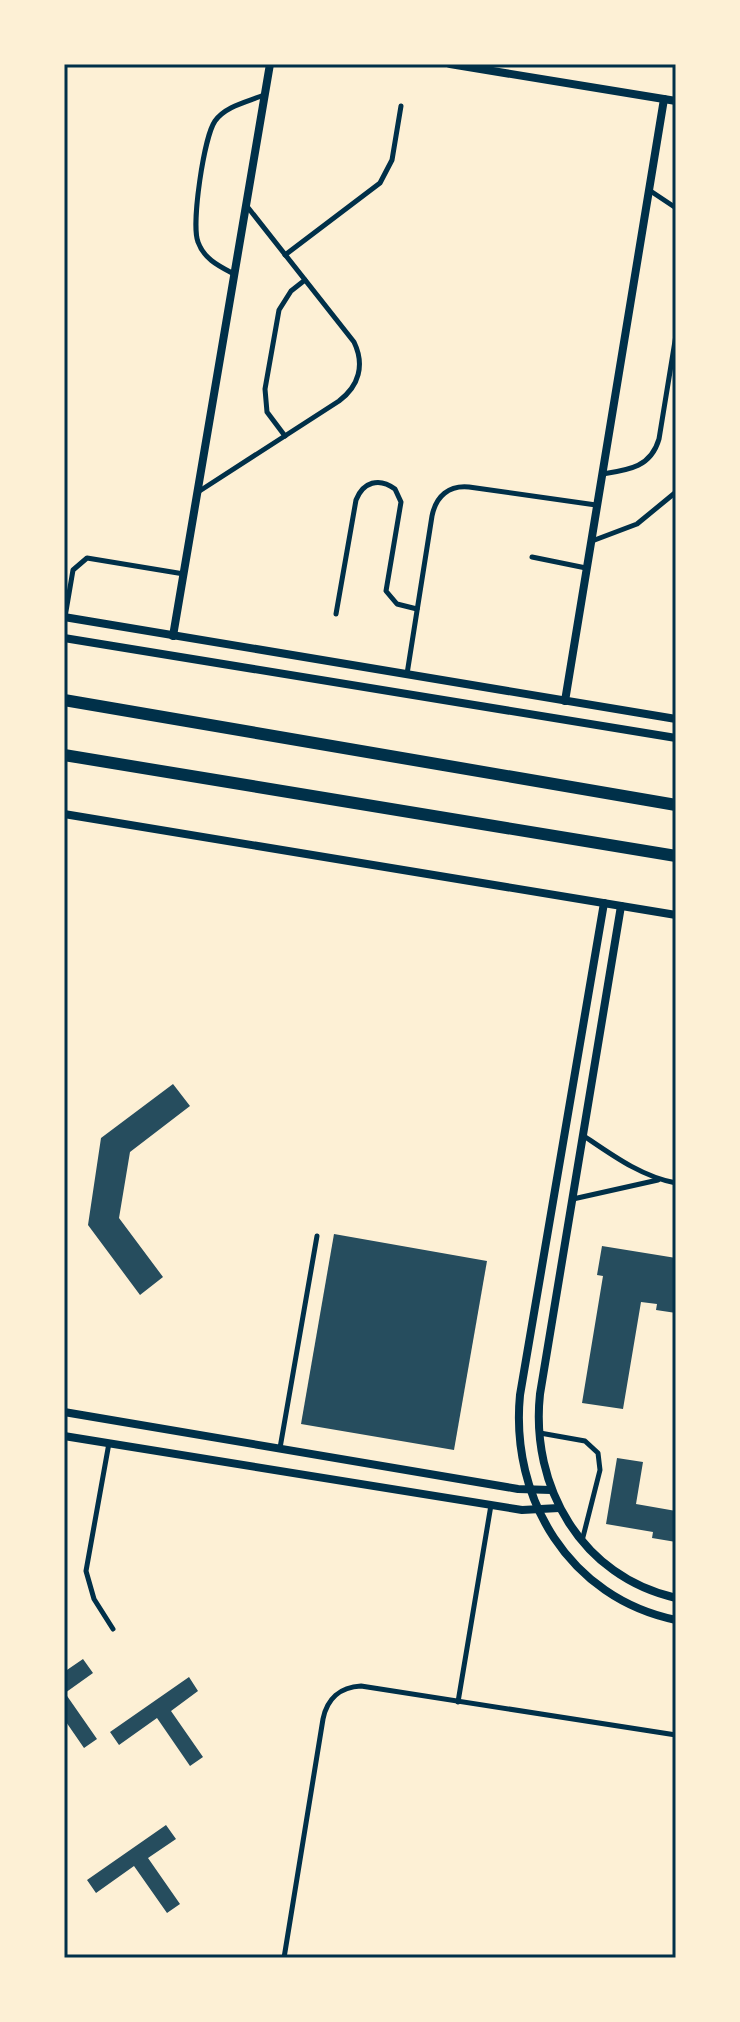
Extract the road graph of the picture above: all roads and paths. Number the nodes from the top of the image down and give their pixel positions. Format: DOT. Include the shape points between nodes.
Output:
graph roads {
  1 [pos="270,64"];
  2 [pos="450,64"];
  3 [pos="483,67"];
  4 [pos="265,95"];
  5 [pos="664,99"];
  6 [pos="676,101"];
  7 [pos="401,106"];
  8 [pos="649,190"];
  9 [pos="246,205"];
  10 [pos="676,208"];
  11 [pos="285,255"];
  12 [pos="234,274"];
  13 [pos="305,280"];
  14 [pos="676,335"];
  15 [pos="285,436"];
  16 [pos="602,474"];
  17 [pos="676,492"];
  18 [pos="197,493"];
  19 [pos="597,505"];
  20 [pos="591,541"];
  21 [pos="532,557"];
  22 [pos="587,568"];
  23 [pos="184,574"];
  24 [pos="417,609"];
  25 [pos="336,614"];
  26 [pos="64,617"];
  27 [pos="173,636"];
  28 [pos="64,638"];
  29 [pos="407,675"];
  30 [pos="64,700"];
  31 [pos="565,701"];
  32 [pos="676,719"];
  33 [pos="676,738"];
  34 [pos="64,755"];
  35 [pos="676,805"];
  36 [pos="64,814"];
  37 [pos="676,856"];
  38 [pos="604,903"];
  39 [pos="621,906"];
  40 [pos="676,915"];
  41 [pos="583,1136"];
  42 [pos="659,1180"];
  43 [pos="676,1183"];
  44 [pos="573,1199"];
  45 [pos="317,1236"];
  46 [pos="64,1412"];
  47 [pos="538,1433"];
  48 [pos="64,1436"];
  49 [pos="109,1443"];
  50 [pos="280,1448"];
  51 [pos="529,1490"];
  52 [pos="551,1490"];
  53 [pos="491,1505"];
  54 [pos="559,1508"];
  55 [pos="538,1512"];
  56 [pos="582,1542"];
  57 [pos="676,1598"];
  58 [pos="676,1620"];
  59 [pos="113,1629"];
  60 [pos="458,1702"];
  61 [pos="676,1735"];
  62 [pos="284,1958"];
  1 -- 4 [label="street"];
  2 -- 3 [label="street"];
  3 -- 5 [label="street"];
  4 -- 9 [label="street"];
  4 -- 12 [label="lane" via="221,114 207,143 196,236 206,256"];
  5 -- 6 [label="street"];
  5 -- 8 [label="street"];
  7 -- 11 [label="lane" via="392,160 380,183"];
  8 -- 10 [label="lane"];
  8 -- 16 [label="street"];
  9 -- 11 [label="lane"];
  9 -- 12 [label="street"];
  11 -- 13 [label="lane"];
  12 -- 18 [label="street"];
  13 -- 15 [label="lane" via="279,310 264,397 271,419"];
  13 -- 15 [label="lane" via="354,342 360,370 347,395"];
  14 -- 16 [label="lane" via="657,446 636,468"];
  15 -- 18 [label="lane"];
  16 -- 19 [label="street"];
  17 -- 20 [label="lane" via="627,530"];
  18 -- 23 [label="street"];
  19 -- 20 [label="street"];
  19 -- 24 [label="lane" via="469,487 447,491 434,508"];
  20 -- 22 [label="street"];
  21 -- 22 [label="lane"];
  22 -- 31 [label="street"];
  23 -- 26 [label="lane" via="87,558 73,570"];
  23 -- 27 [label="street"];
  24 -- 25 [label="lane" via="397,604 386,591 401,502 395,489 377,482 366,485 356,500"];
  24 -- 29 [label="lane"];
  26 -- 27 [label="street"];
  27 -- 29 [label="street"];
  28 -- 33 [label="street"];
  29 -- 31 [label="street"];
  30 -- 35 [label="street"];
  31 -- 32 [label="street"];
  34 -- 37 [label="street"];
  36 -- 38 [label="street"];
  38 -- 39 [label="street"];
  38 -- 51 [label="street" via="520,1395 519,1443"];
  39 -- 40 [label="street"];
  39 -- 41 [label="street"];
  41 -- 42 [label="lane"];
  41 -- 44 [label="street"];
  42 -- 43 [label="lane"];
  42 -- 44 [label="lane"];
  44 -- 47 [label="street"];
  45 -- 50 [label="lane"];
  46 -- 50 [label="street"];
  47 -- 52 [label="street"];
  47 -- 56 [label="lane" via="585,1441 598,1453 600,1470"];
  48 -- 49 [label="street"];
  49 -- 53 [label="street"];
  49 -- 59 [label="lane" via="86,1571 94,1599"];
  50 -- 51 [label="street"];
  51 -- 52 [label="street"];
  51 -- 55 [label="street"];
  52 -- 54 [label="street"];
  53 -- 55 [label="street"];
  53 -- 60 [label="lane"];
  54 -- 55 [label="street"];
  54 -- 56 [label="street"];
  55 -- 58 [label="street" via="560,1548 590,1579 627,1603"];
  56 -- 57 [label="street" via="629,1580"];
  60 -- 61 [label="lane"];
  60 -- 62 [label="lane" via="361,1686 345,1689 327,1704"];
}
